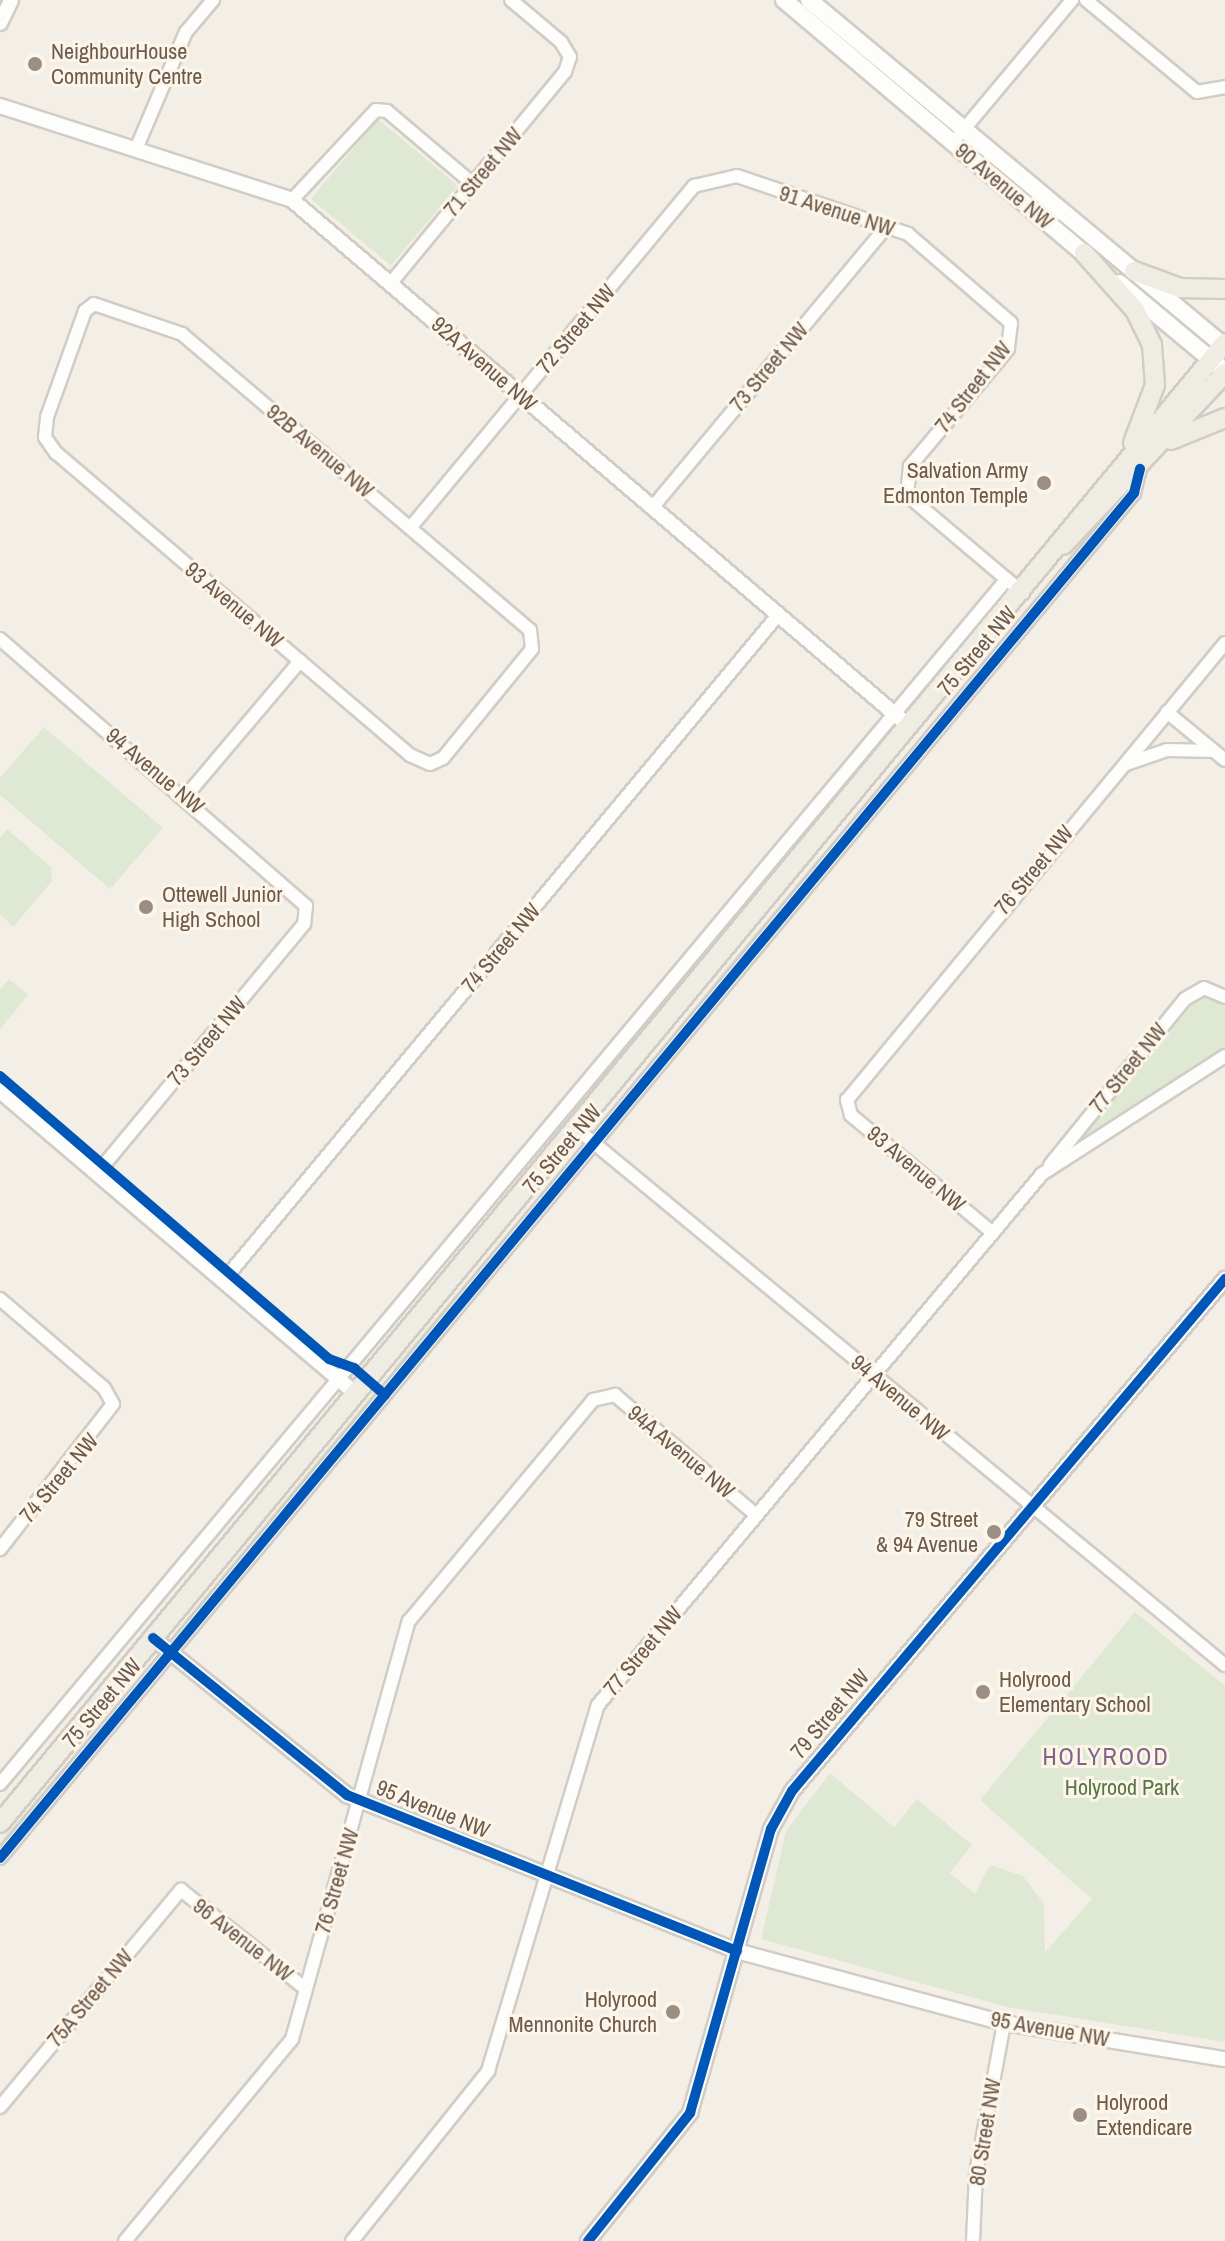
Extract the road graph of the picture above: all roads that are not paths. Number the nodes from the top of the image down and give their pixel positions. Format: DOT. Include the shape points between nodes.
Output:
graph roads {
  1 [pos="11,0"];
  2 [pos="213,0"];
  3 [pos="511,0"];
  4 [pos="784,0"];
  5 [pos="809,0"];
  6 [pos="1072,0"];
  7 [pos="1086,0"];
  8 [pos="0,23"];
  9 [pos="1225,87"];
  10 [pos="0,106"];
  11 [pos="958,136"];
  12 [pos="136,149"];
  13 [pos="717,175"];
  14 [pos="473,184"];
  15 [pos="292,200"];
  16 [pos="886,227"];
  17 [pos="1084,253"];
  18 [pos="1134,271"];
  19 [pos="390,284"];
  20 [pos="1225,289"];
  21 [pos="1015,334"];
  22 [pos="1224,345"];
  23 [pos="1220,368"];
  24 [pos="521,395"];
  25 [pos="1225,418"];
  26 [pos="45,437"];
  27 [pos="1161,446"];
  28 [pos="1133,465"];
  29 [pos="652,508"];
  30 [pos="410,528"];
  31 [pos="1007,579"];
  32 [pos="1023,593"];
  33 [pos="778,615"];
  34 [pos="0,639"];
  35 [pos="1225,643"];
  36 [pos="300,661"];
  37 [pos="892,712"];
  38 [pos="1167,712"];
  39 [pos="910,727"];
  40 [pos="1220,755"];
  41 [pos="430,764"];
  42 [pos="1123,765"];
  43 [pos="186,796"];
  44 [pos="306,906"];
  45 [pos="1225,997"];
  46 [pos="1225,1056"];
  47 [pos="0,1091"];
  48 [pos="847,1100"];
  49 [pos="577,1129"];
  50 [pos="593,1143"];
  51 [pos="97,1173"];
  52 [pos="1042,1174"];
  53 [pos="993,1233"];
  54 [pos="1225,1279"];
  55 [pos="223,1281"];
  56 [pos="0,1299"];
  57 [pos="874,1376"];
  58 [pos="337,1379"];
  59 [pos="604,1393"];
  60 [pos="356,1394"];
  61 [pos="1030,1506"];
  62 [pos="756,1515"];
  63 [pos="0,1549"];
  64 [pos="153,1638"];
  65 [pos="170,1653"];
  66 [pos="1225,1665"];
  67 [pos="0,1784"];
  68 [pos="359,1801"];
  69 [pos="0,1823"];
  70 [pos="0,1858"];
  71 [pos="545,1875"];
  72 [pos="181,1890"];
  73 [pos="737,1951"];
  74 [pos="306,1989"];
  75 [pos="1004,2023"];
  76 [pos="1225,2059"];
  77 [pos="0,2107"];
  78 [pos="125,2241"];
  79 [pos="352,2241"];
  80 [pos="588,2241"];
  81 [pos="973,2241"];
  1 -- 8 [label="street"];
  2 -- 12 [label="street" via="186,32"];
  3 -- 14 [label="street, 71 Street NW" via="570,57"];
  4 -- 11 [label="main road, 90 Avenue NW"];
  5 -- 11 [label="main road, 90 Avenue NW"];
  6 -- 11 [label="street"];
  7 -- 9 [label="street" via="1197,92 1212,95"];
  10 -- 12 [label="street, 92A Avenue NW"];
  11 -- 17 [label="main road, 90 Avenue NW"];
  11 -- 18 [label="main road, 90 Avenue NW"];
  12 -- 15 [label="street, 92A Avenue NW"];
  13 -- 16 [label="street, 91 Avenue NW"];
  13 -- 24 [label="street, 72 Street NW" via="694,186"];
  14 -- 15 [label="street" via="387,111 376,110"];
  14 -- 19 [label="street, 71 Street NW"];
  15 -- 19 [label="street, 92A Avenue NW"];
  16 -- 21 [label="street, 91 Avenue NW" via="908,234"];
  16 -- 29 [label="street, 73 Street NW"];
  17 -- 23 [label="main road, 90 Avenue NW"];
  17 -- 28 [label="main road" via="1135,310 1152,345 1155,385"];
  18 -- 20 [label="main road" via="1180,288"];
  18 -- 22 [label="main road, 90 Avenue NW"];
  19 -- 24 [label="street, 92A Avenue NW"];
  21 -- 31 [label="street, 74 Street NW" via="910,466 907,480 907,495"];
  22 -- 23 [label="main road, 75 Street NW"];
  23 -- 27 [label="main road, 75 Street NW"];
  23 -- 28 [label="main road, 75 Street NW"];
  24 -- 29 [label="street, 92A Avenue NW"];
  24 -- 30 [label="street, 72 Street NW"];
  25 -- 27 [label="main road"];
  26 -- 30 [label="street, 92B Avenue NW" via="85,311 94,304 182,334"];
  26 -- 36 [label="street, 93 Avenue NW"];
  27 -- 28 [label="main road, 75 Street NW"];
  28 -- 32 [label="main road, 75 Street NW"];
  28 -- 50 [label="street, 75 Street NW" via="1134,493"];
  29 -- 33 [label="street, 92A Avenue NW"];
  30 -- 41 [label="street, 92B Avenue NW" via="530,630 532,649"];
  31 -- 32 [label="street"];
  31 -- 37 [label="street, 75 Street NW"];
  32 -- 39 [label="main road, 75 Street NW"];
  33 -- 37 [label="street, 92A Avenue NW"];
  33 -- 55 [label="street, 74 Street NW"];
  34 -- 43 [label="street, 94 Avenue NW"];
  35 -- 38 [label="street, 76 Street NW"];
  36 -- 41 [label="street, 93 Avenue NW"];
  36 -- 43 [label="street"];
  37 -- 39 [label="street, 92A Avenue NW"];
  37 -- 58 [label="street, 75 Street NW"];
  38 -- 40 [label="street"];
  38 -- 42 [label="street, 76 Street NW"];
  39 -- 49 [label="main road, 75 Street NW"];
  40 -- 42 [label="street" via="1167,750"];
  42 -- 48 [label="street, 76 Street NW"];
  43 -- 44 [label="street, 94 Avenue NW"];
  44 -- 51 [label="street, 73 Street NW" via="304,924"];
  45 -- 52 [label="street, 77 Street NW" via="1204,988 1185,999"];
  46 -- 52 [label="street, 77 Street NW"];
  47 -- 51 [label="street"];
  48 -- 53 [label="street, 93 Avenue NW" via="851,1115"];
  49 -- 50 [label="street, 94 Avenue NW"];
  49 -- 60 [label="main road, 75 Street NW"];
  50 -- 57 [label="street, 94 Avenue NW"];
  50 -- 65 [label="street, 75 Street NW"];
  51 -- 55 [label="street"];
  52 -- 53 [label="street, 77 Street NW"];
  53 -- 57 [label="street, 77 Street NW"];
  54 -- 61 [label="street, 79 Street NW"];
  55 -- 58 [label="street"];
  56 -- 63 [label="street, 74 Street NW" via="104,1388 113,1404"];
  57 -- 61 [label="street, 94 Avenue NW"];
  57 -- 62 [label="street, 77 Street NW"];
  58 -- 60 [label="street"];
  58 -- 67 [label="street, 75 Street NW"];
  59 -- 62 [label="street, 94A Avenue NW"];
  59 -- 68 [label="street, 76 Street NW" via="409,1621"];
  60 -- 64 [label="main road, 75 Street NW"];
  61 -- 66 [label="street, 94 Avenue NW"];
  61 -- 73 [label="street, 79 Street NW" via="785,1802"];
  62 -- 71 [label="street, 77 Street NW" via="598,1705"];
  64 -- 65 [label="street, 95 Avenue NW"];
  64 -- 69 [label="main road, 75 Street NW"];
  65 -- 68 [label="street, 95 Avenue NW" via="325,1783"];
  65 -- 70 [label="street, 75 Street NW"];
  68 -- 71 [label="street, 95 Avenue NW"];
  68 -- 74 [label="street, 76 Street NW"];
  71 -- 73 [label="street, 95 Avenue NW"];
  71 -- 79 [label="street, 77 Street NW" via="488,2071"];
  72 -- 74 [label="street, 96 Avenue NW"];
  72 -- 77 [label="street, 75A Street NW"];
  73 -- 75 [label="street, 95 Avenue NW"];
  73 -- 80 [label="street, 79 Street NW" via="690,2113"];
  74 -- 78 [label="street, 76 Street NW" via="292,2039"];
  75 -- 76 [label="street, 95 Avenue NW"];
  75 -- 81 [label="street, 80 Street NW" via="977,2162"];
}
